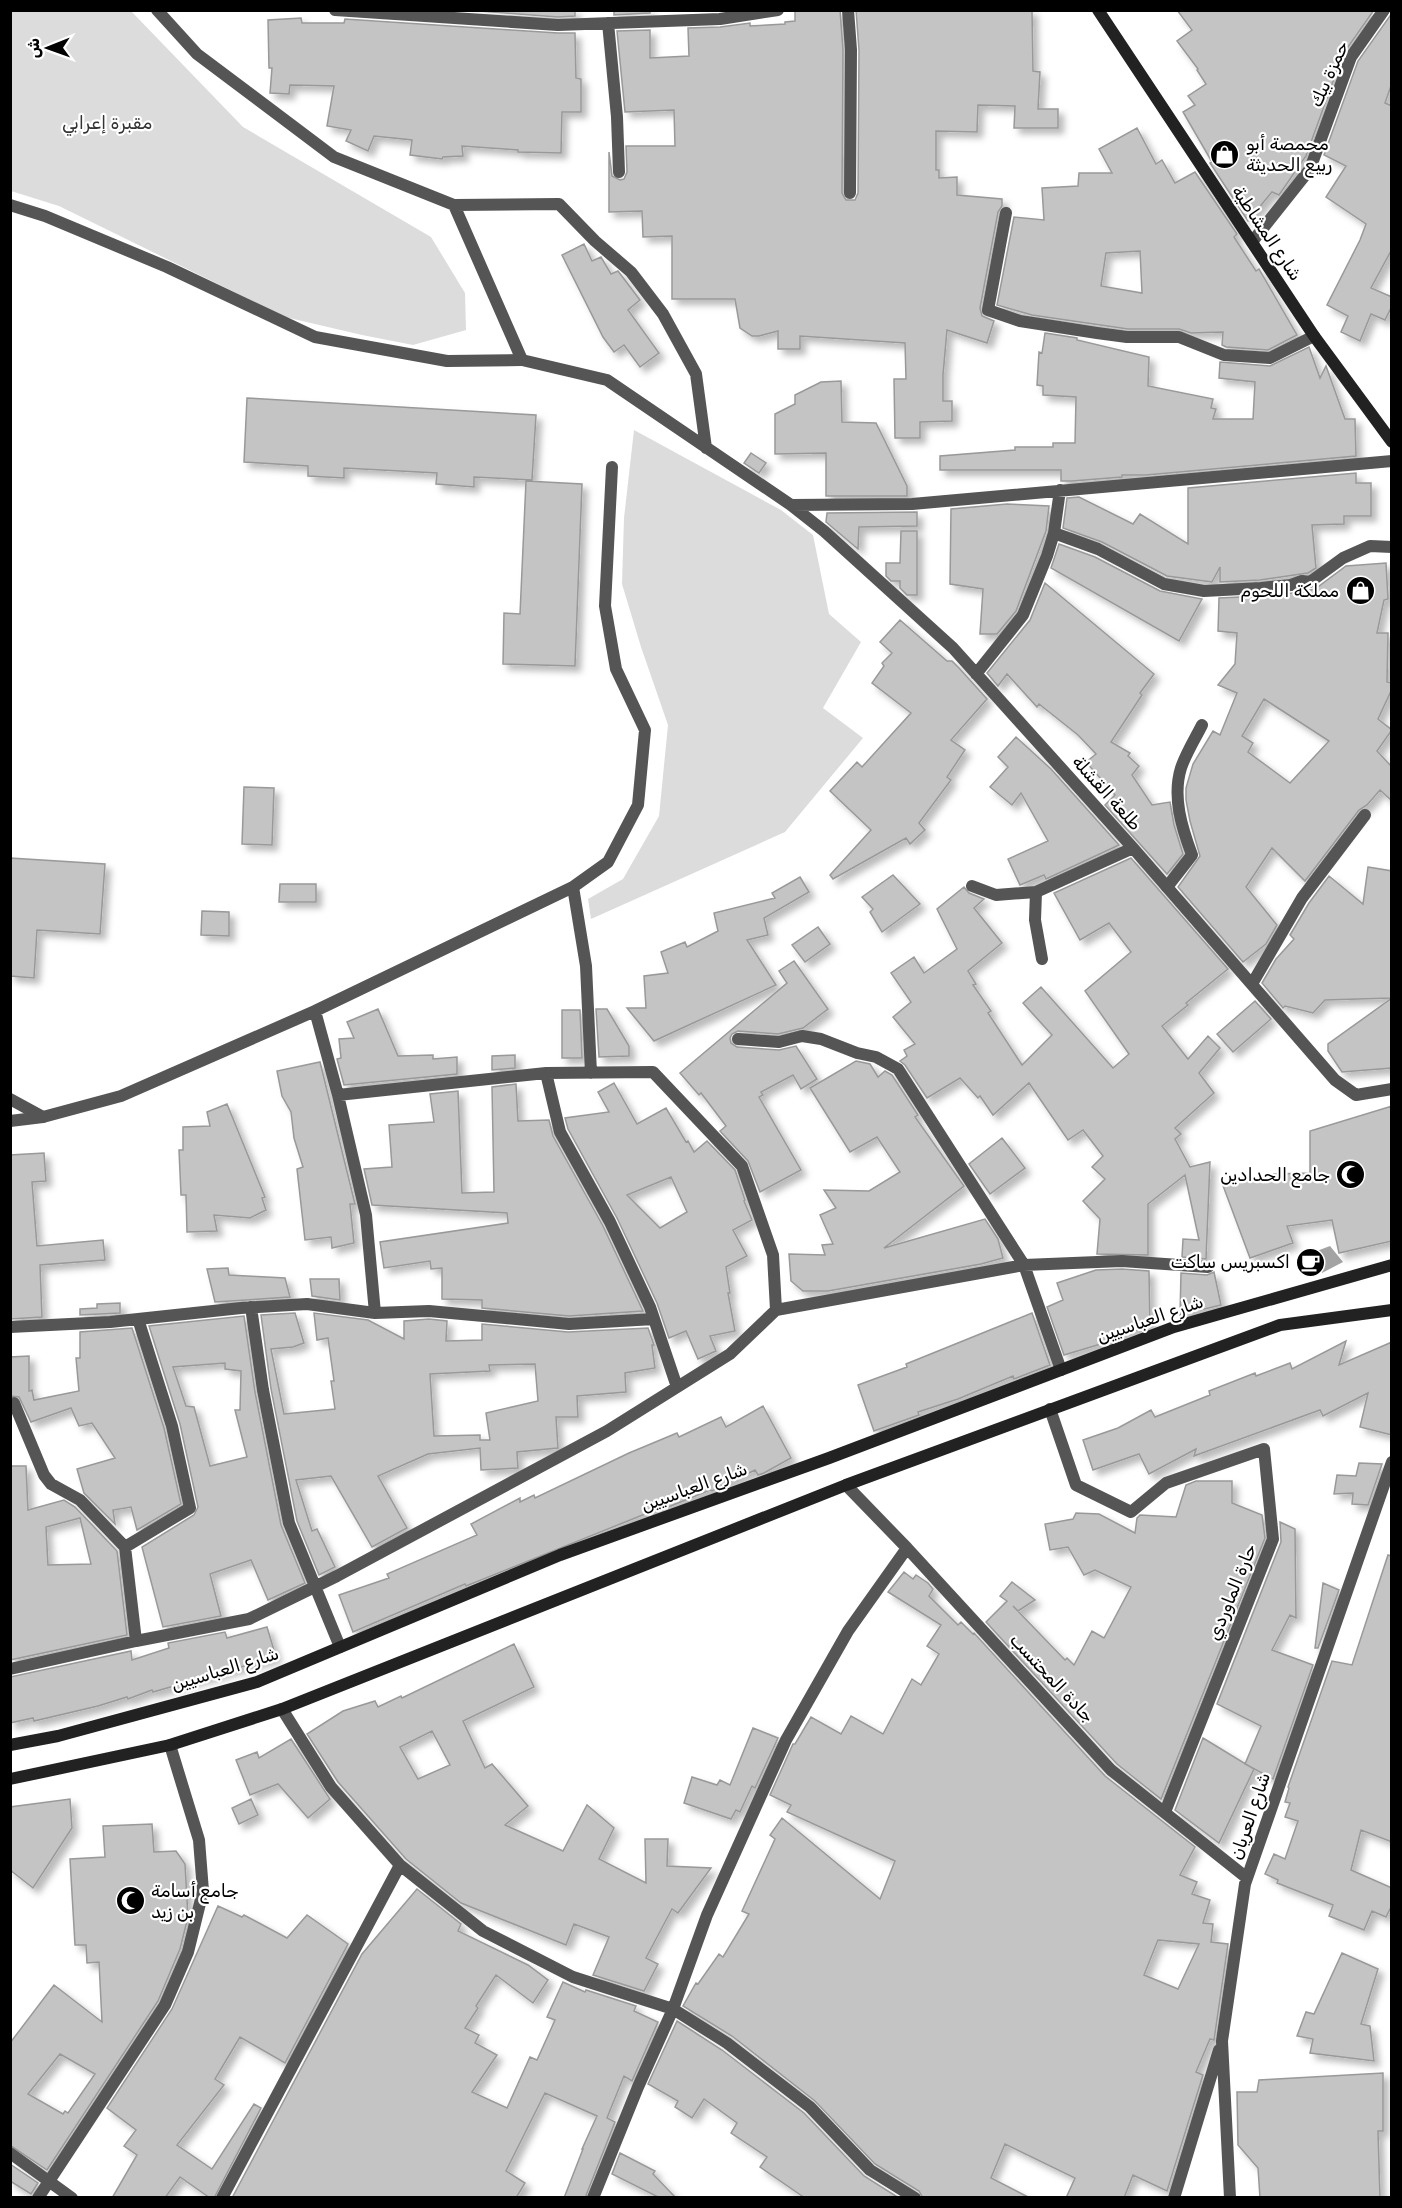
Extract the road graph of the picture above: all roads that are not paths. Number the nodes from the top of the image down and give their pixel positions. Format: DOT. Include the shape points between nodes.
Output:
graph roads {
  1 [pos="157,10"];
  2 [pos="335,10"];
  3 [pos="778,10"];
  4 [pos="848,10"];
  5 [pos="1098,10"];
  6 [pos="1384,10"];
  7 [pos="365,11"];
  8 [pos="698,15"];
  9 [pos="523,16"];
  10 [pos="608,23"];
  11 [pos="619,172"];
  12 [pos="850,193"];
  13 [pos="10,205"];
  14 [pos="454,205"];
  15 [pos="1006,213"];
  16 [pos="1252,242"];
  17 [pos="1314,336"];
  18 [pos="522,360"];
  19 [pos="1392,442"];
  20 [pos="706,448"];
  21 [pos="1392,461"];
  22 [pos="612,467"];
  23 [pos="1060,490"];
  24 [pos="791,505"];
  25 [pos="1054,533"];
  26 [pos="1392,547"];
  27 [pos="976,674"];
  28 [pos="1202,725"];
  29 [pos="1365,815"];
  30 [pos="1133,848"];
  31 [pos="972,886"];
  32 [pos="573,887"];
  33 [pos="1167,887"];
  34 [pos="1036,892"];
  35 [pos="1042,959"];
  36 [pos="1252,984"];
  37 [pos="315,1011"];
  38 [pos="738,1039"];
  39 [pos="546,1073"];
  40 [pos="591,1073"];
  41 [pos="1392,1089"];
  42 [pos="338,1095"];
  43 [pos="10,1099"];
  44 [pos="43,1117"];
  45 [pos="10,1121"];
  46 [pos="1024,1265"];
  47 [pos="1392,1265"];
  48 [pos="1209,1267"];
  49 [pos="251,1307"];
  50 [pos="776,1310"];
  51 [pos="1392,1310"];
  52 [pos="375,1313"];
  53 [pos="138,1319"];
  54 [pos="654,1319"];
  55 [pos="10,1327"];
  56 [pos="1061,1370"];
  57 [pos="677,1387"];
  58 [pos="14,1403"];
  59 [pos="1050,1409"];
  60 [pos="1392,1462"];
  61 [pos="846,1485"];
  62 [pos="125,1547"];
  63 [pos="907,1548"];
  64 [pos="315,1587"];
  65 [pos="136,1641"];
  66 [pos="340,1647"];
  67 [pos="10,1669"];
  68 [pos="282,1709"];
  69 [pos="10,1744"];
  70 [pos="170,1745"];
  71 [pos="10,1779"];
  72 [pos="1165,1812"];
  73 [pos="400,1864"];
  74 [pos="1247,1878"];
  75 [pos="673,2009"];
  76 [pos="1222,2041"];
  77 [pos="10,2153"];
  78 [pos="50,2182"];
  79 [pos="38,2198"];
  80 [pos="72,2198"];
  81 [pos="222,2198"];
  82 [pos="593,2198"];
  83 [pos="915,2198"];
  84 [pos="1174,2198"];
  85 [pos="1230,2198"];
  1 -- 14 [label="street" via="197,54 334,157"];
  2 -- 7 [label="street"];
  3 -- 8 [label="street" via="720,19"];
  4 -- 12 [label="street"];
  5 -- 16 [label="main road, شارع المشاطية"];
  6 -- 16 [label="street, حمزة بيك" via="1351,57 1310,169"];
  7 -- 9 [label="street"];
  8 -- 10 [label="street"];
  9 -- 10 [label="street" via="558,26"];
  10 -- 11 [label="street"];
  13 -- 18 [label="street, طلعة القشلة" via="167,267 315,337 447,361"];
  14 -- 18 [label="street"];
  14 -- 20 [label="street" via="559,204 631,272 663,314 696,374"];
  15 -- 17 [label="street" via="988,310 1020,321 1097,333 1179,337 1224,355 1270,358"];
  16 -- 17 [label="main road, شارع المشاطية"];
  17 -- 19 [label="main road, شارع المشاطية"];
  18 -- 20 [label="street, طلعة القشلة" via="607,380"];
  20 -- 24 [label="street, طلعة القشلة"];
  21 -- 23 [label="street"];
  22 -- 32 [label="street" via="605,606 616,669 645,730 638,805 608,862"];
  23 -- 24 [label="street" via="912,504"];
  23 -- 25 [label="street"];
  24 -- 27 [label="street, طلعة القشلة" via="953,648"];
  25 -- 26 [label="street" via="1098,549 1164,584 1204,591 1310,582 1343,558 1370,546"];
  25 -- 27 [label="street" via="1023,615"];
  27 -- 30 [label="street, طلعة القشلة"];
  28 -- 33 [label="street" via="1181,768 1177,790 1182,830 1192,855"];
  29 -- 36 [label="street" via="1302,898"];
  30 -- 33 [label="street, طلعة القشلة"];
  30 -- 34 [label="street"];
  31 -- 34 [label="street" via="996,894"];
  32 -- 37 [label="street"];
  32 -- 40 [label="street" via="586,966"];
  33 -- 36 [label="street, طلعة القشلة"];
  34 -- 35 [label="street" via="1035,920"];
  36 -- 41 [label="street, طلعة القشلة" via="1335,1080 1356,1095"];
  37 -- 42 [label="street"];
  37 -- 44 [label="street" via="122,1096"];
  38 -- 46 [label="street" via="821,1039 876,1057 898,1069"];
  39 -- 40 [label="street"];
  39 -- 42 [label="street"];
  39 -- 54 [label="street" via="560,1132 610,1222"];
  40 -- 50 [label="street" via="653,1072 742,1166 773,1255"];
  42 -- 52 [label="street" via="366,1215"];
  43 -- 44 [label="street"];
  44 -- 45 [label="street"];
  46 -- 48 [label="street" via="1122,1261"];
  46 -- 50 [label="street"];
  46 -- 56 [label="street"];
  47 -- 56 [label="main road, شارع العباسيين" via="1174,1327"];
  49 -- 52 [label="street" via="307,1304"];
  49 -- 53 [label="street"];
  49 -- 64 [label="street" via="290,1523"];
  50 -- 57 [label="street" via="730,1354"];
  51 -- 59 [label="main road" via="1280,1325"];
  52 -- 54 [label="street" via="429,1311 569,1324"];
  53 -- 55 [label="street"];
  53 -- 62 [label="street" via="172,1426 190,1508"];
  54 -- 57 [label="street"];
  56 -- 66 [label="main road, شارع العباسيين" via="560,1555"];
  57 -- 64 [label="street" via="607,1431"];
  58 -- 62 [label="street" via="44,1475 51,1484 80,1500"];
  59 -- 61 [label="main road"];
  59 -- 72 [label="street, حارة الماوردي" via="1076,1485 1131,1512 1166,1483 1264,1449 1273,1539"];
  60 -- 74 [label="street, شارع العريان"];
  61 -- 63 [label="street, جادة المحتسب"];
  61 -- 68 [label="main road"];
  62 -- 65 [label="street"];
  63 -- 72 [label="street, جادة المحتسب" via="1111,1770"];
  63 -- 75 [label="street" via="848,1631 786,1740 708,1915"];
  64 -- 65 [label="street" via="249,1619"];
  64 -- 66 [label="street"];
  65 -- 67 [label="street"];
  66 -- 69 [label="main road, شارع العباسيين" via="257,1682 58,1736"];
  68 -- 70 [label="main road"];
  68 -- 73 [label="street" via="331,1787"];
  70 -- 71 [label="main road"];
  70 -- 78 [label="street" via="199,1840 203,1891 189,1952 165,2005"];
  72 -- 74 [label="street, جادة المحتسب"];
  73 -- 75 [label="street" via="483,1931 573,1977"];
  73 -- 81 [label="street"];
  74 -- 76 [label="street, شارع العريان"];
  75 -- 82 [label="street"];
  75 -- 83 [label="street" via="727,2043 810,2107 870,2170"];
  76 -- 84 [label="street"];
  76 -- 85 [label="street, شارع العريان"];
  77 -- 78 [label="street"];
  78 -- 79 [label="street"];
  78 -- 80 [label="street"];
}
